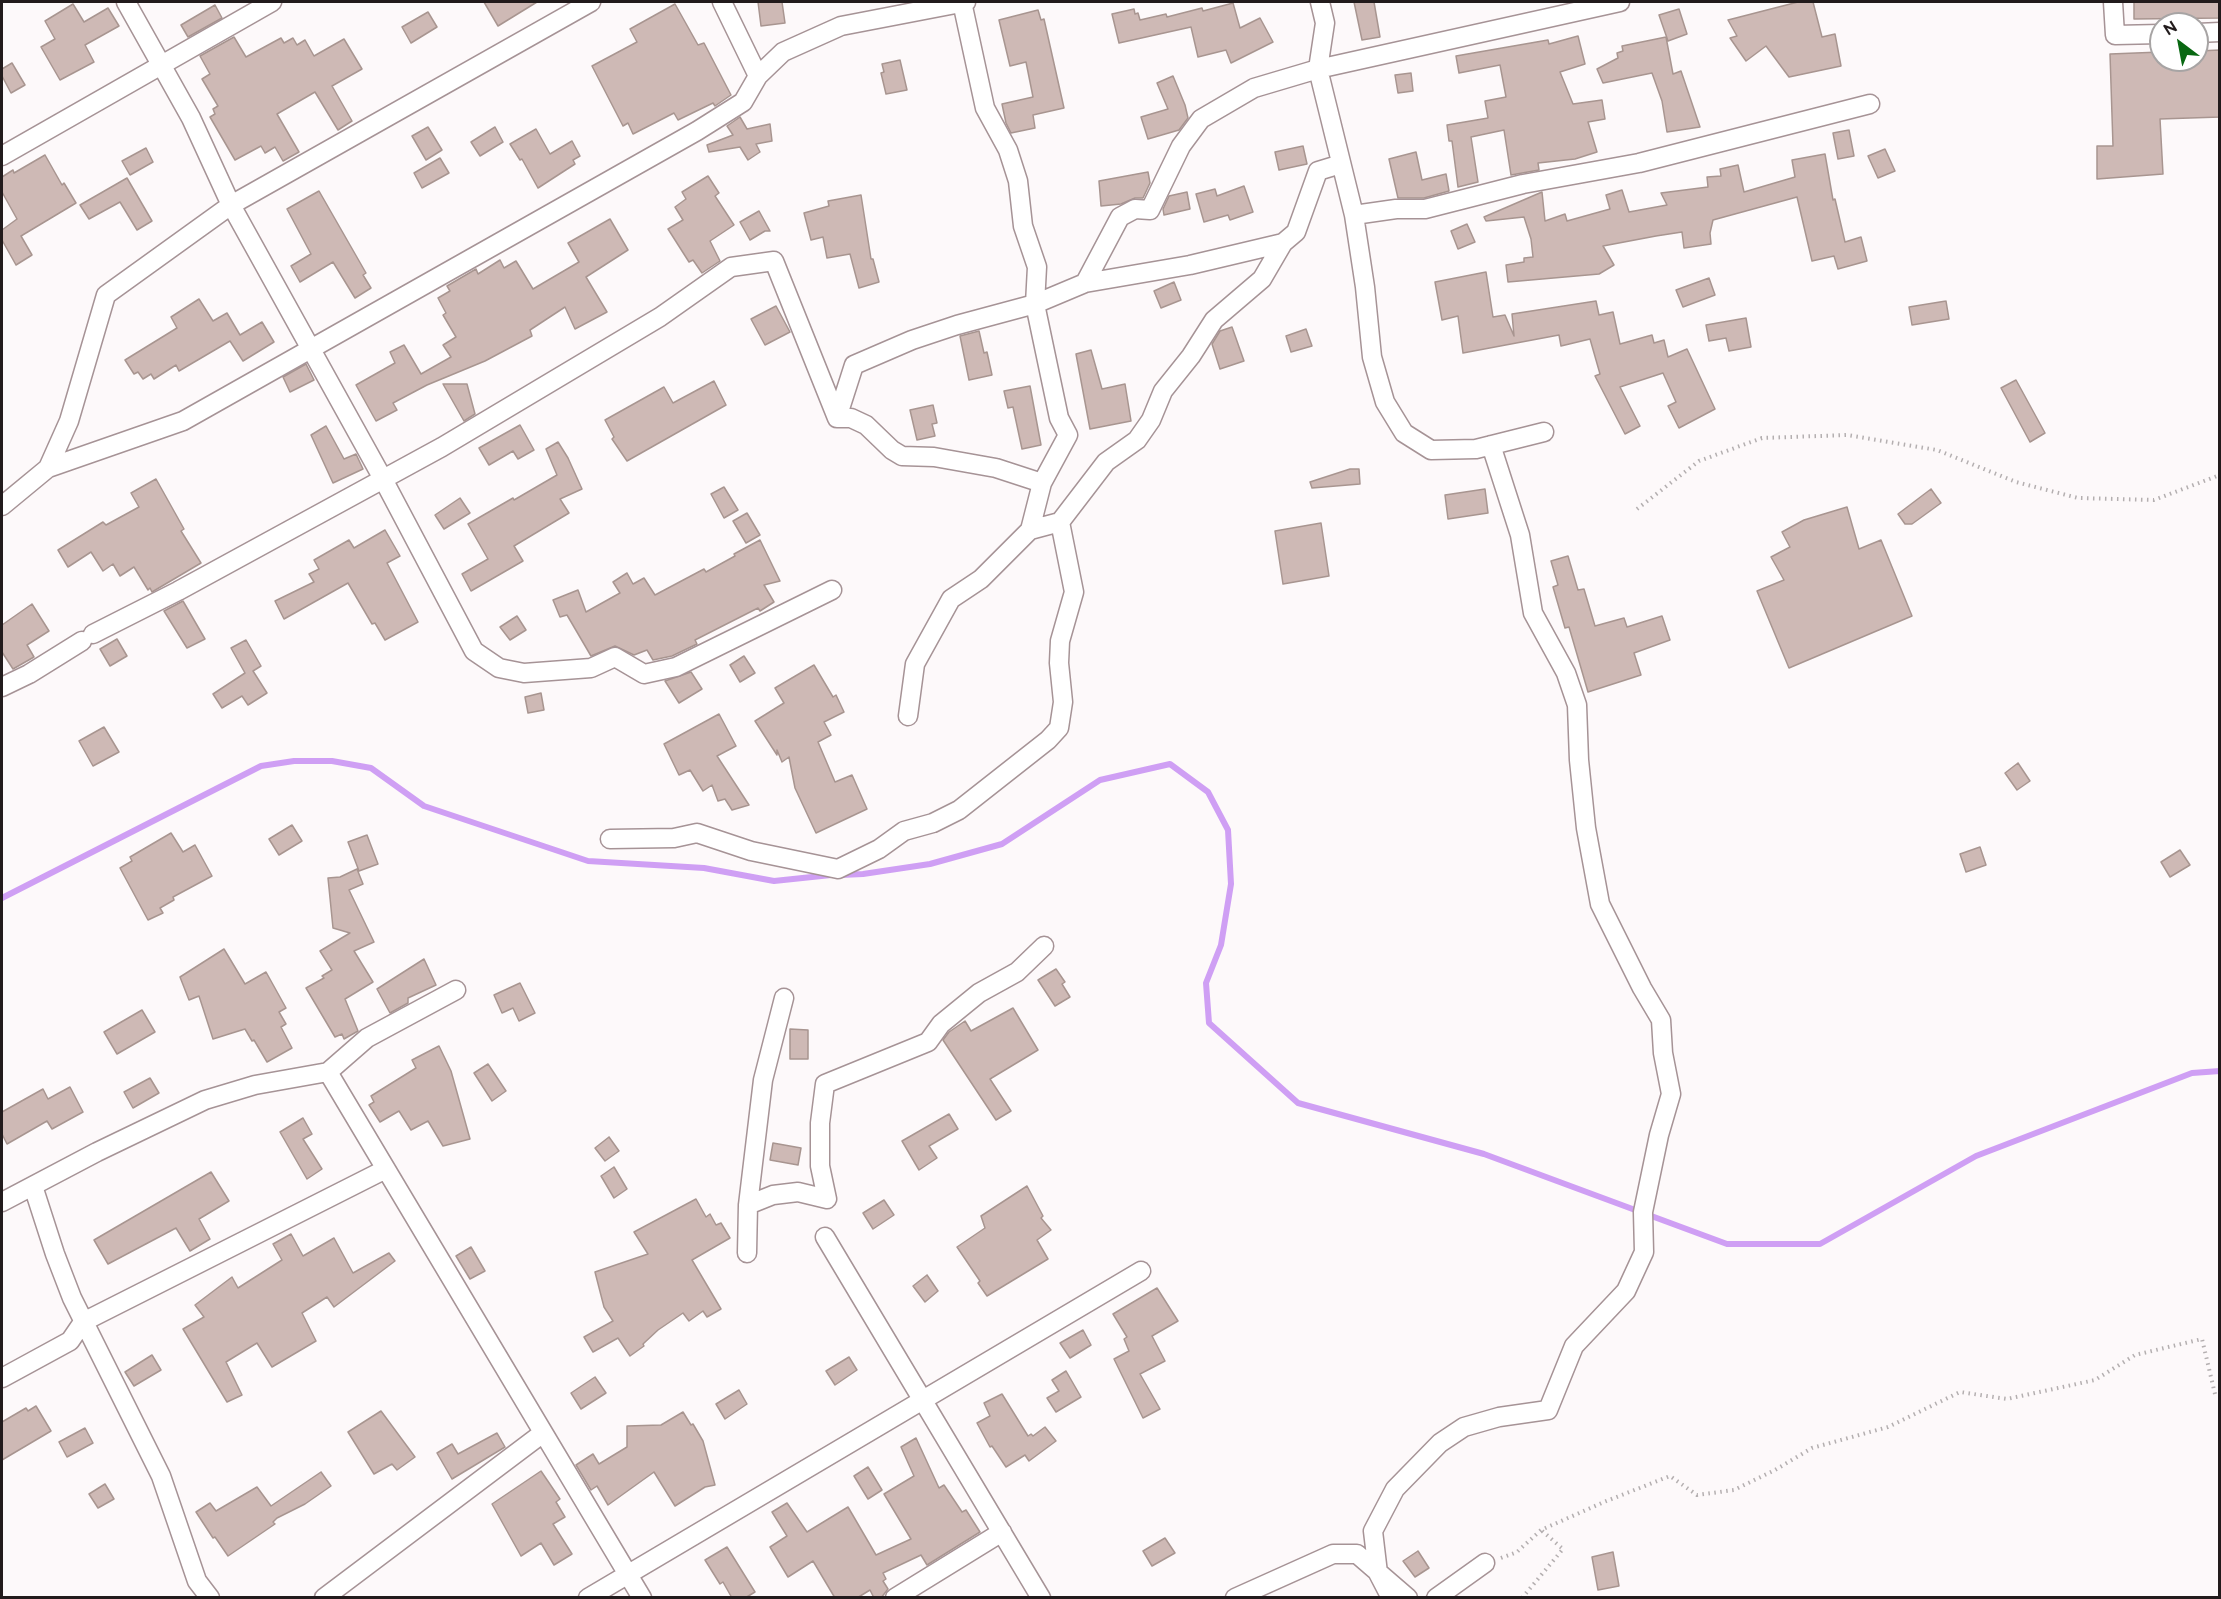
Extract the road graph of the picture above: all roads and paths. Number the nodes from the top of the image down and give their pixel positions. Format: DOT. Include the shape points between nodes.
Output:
graph roads {
  1 [pos="126,2"];
  2 [pos="272,2"];
  3 [pos="591,2"];
  4 [pos="722,2"];
  5 [pos="964,2"];
  6 [pos="1320,2"];
  7 [pos="1620,2"];
  8 [pos="2113,2"];
  9 [pos="2149,34"];
  10 [pos="161,65"];
  11 [pos="1318,69"];
  12 [pos="758,75"];
  13 [pos="1870,104"];
  14 [pos="2,156"];
  15 [pos="1341,164"];
  16 [pos="231,205"];
  17 [pos="1354,214"];
  18 [pos="1283,243"];
  19 [pos="1085,283"];
  20 [pos="1035,304"];
  21 [pos="310,347"];
  22 [pos="837,417"];
  23 [pos="1544,432"];
  24 [pos="1491,445"];
  25 [pos="48,468"];
  26 [pos="2220,475"];
  27 [pos="383,479"];
  28 [pos="1042,483"];
  29 [pos="2,506"];
  30 [pos="1637,509"];
  31 [pos="1060,522"];
  32 [pos="1030,530"];
  33 [pos="832,590"];
  34 [pos="2,687"];
  35 [pos="908,716"];
  36 [pos="610,839"];
  37 [pos="1044,946"];
  38 [pos="456,990"];
  39 [pos="784,998"];
  40 [pos="328,1072"];
  41 [pos="386,1169"];
  42 [pos="33,1186"];
  43 [pos="2,1202"];
  44 [pos="748,1205"];
  45 [pos="825,1237"];
  46 [pos="747,1253"];
  47 [pos="1142,1271"];
  48 [pos="83,1323"];
  49 [pos="2,1378"];
  50 [pos="2220,1394"];
  51 [pos="923,1400"];
  52 [pos="543,1433"];
  53 [pos="1541,1530"];
  54 [pos="1002,1532"];
  55 [pos="1485,1563"];
  56 [pos="1378,1573"];
  57 [pos="628,1574"];
  58 [pos="210,1598"];
  59 [pos="324,1598"];
  60 [pos="588,1598"];
  61 [pos="642,1598"];
  62 [pos="895,1598"];
  63 [pos="1041,1598"];
  64 [pos="1235,1598"];
  65 [pos="1391,1598"];
  66 [pos="1408,1598"];
  67 [pos="1436,1598"];
  68 [pos="1522,1598"];
  1 -- 10 [label="street"];
  2 -- 10 [label="street"];
  3 -- 16 [label="street"];
  4 -- 12 [label="street"];
  5 -- 12 [label="street" via="841,26 783,52"];
  5 -- 20 [label="street" via="985,108 1008,150 1018,181 1023,226 1037,267"];
  6 -- 11 [label="street" via="1325,23"];
  7 -- 11 [label="street"];
  8 -- 9 [label="street" via="2115,35"];
  10 -- 14 [label="street"];
  10 -- 16 [label="street" via="191,118"];
  11 -- 15 [label="street"];
  11 -- 19 [label="street" via="1254,88 1201,119 1181,146 1150,210 1135,209 1120,217"];
  12 -- 21 [label="street" via="743,102 697,131"];
  13 -- 17 [label="street" via="1639,163 1523,184 1425,209"];
  15 -- 17 [label="street"];
  15 -- 18 [label="street" via="1318,171 1296,232"];
  16 -- 21 [label="street"];
  16 -- 25 [label="street" via="106,295 69,421"];
  17 -- 24 [label="street" via="1372,357 1385,402 1404,433 1431,450"];
  18 -- 19 [label="street" via="1190,265"];
  18 -- 31 [label="street" via="1262,279 1214,320 1163,391 1137,440 1106,462"];
  19 -- 20 [label="street"];
  20 -- 22 [label="street" via="912,340 854,365"];
  20 -- 28 [label="street" via="1059,418 1068,435"];
  21 -- 25 [label="street" via="183,421"];
  21 -- 27 [label="street"];
  22 -- 27 [label="street" via="774,261 731,267 660,317"];
  22 -- 28 [label="street" via="866,425 902,456 934,457 996,468"];
  23 -- 24 [label="street"];
  24 -- 56 [label="street" via="1520,535 1533,613 1566,673 1577,705 1586,828 1600,904 1661,1020 1671,1094 1643,1212 1644,1252 1626,1291 1574,1346 1548,1410 1464,1427 1440,1443 1395,1489 1373,1531"];
  25 -- 29 [label="street"];
  26 -- 30 [label="path" via="2154,500 2078,498 2016,482 1937,450 1847,435 1762,438 1699,461"];
  27 -- 33 [label="street" via="474,651 499,668 524,673 591,668 615,657 644,674 676,667"];
  27 -- 34 [label="street"];
  28 -- 32 [label="street"];
  31 -- 32 [label="street"];
  31 -- 36 [label="street" via="1074,592 1060,641 1063,702 1059,728 959,810 904,831 879,849 838,869 751,851 697,833 674,838"];
  32 -- 35 [label="street" via="981,579 951,599 915,664"];
  37 -- 44 [label="street" via="1017,972 971,999 941,1024 928,1042 825,1084 820,1166 827,1199 798,1192 773,1195"];
  38 -- 40 [label="street" via="367,1038"];
  39 -- 44 [label="street" via="763,1080"];
  40 -- 41 [label="street"];
  40 -- 42 [label="street" via="255,1085 205,1100"];
  41 -- 48 [label="street"];
  41 -- 52 [label="street"];
  42 -- 43 [label="street"];
  42 -- 48 [label="street"];
  44 -- 46 [label="street"];
  45 -- 51 [label="street"];
  47 -- 51 [label="street"];
  48 -- 49 [label="street" via="69,1341"];
  48 -- 58 [label="street" via="161,1476 197,1581"];
  50 -- 53 [label="path" via="2215,1394 2202,1339 2135,1355 2095,1380 2007,1399 1959,1392 1888,1427 1812,1448 1734,1490 1697,1495 1670,1476"];
  51 -- 54 [label="street"];
  51 -- 57 [label="street"];
  52 -- 57 [label="street"];
  52 -- 59 [label="street"];
  53 -- 55 [label="path" via="1517,1552"];
  53 -- 68 [label="path" via="1563,1549"];
  54 -- 62 [label="street"];
  54 -- 63 [label="street"];
  55 -- 67 [label="street"];
  56 -- 64 [label="street" via="1358,1554 1333,1554"];
  56 -- 65 [label="street"];
  56 -- 66 [label="street"];
  57 -- 60 [label="street"];
  57 -- 61 [label="street"];
}
